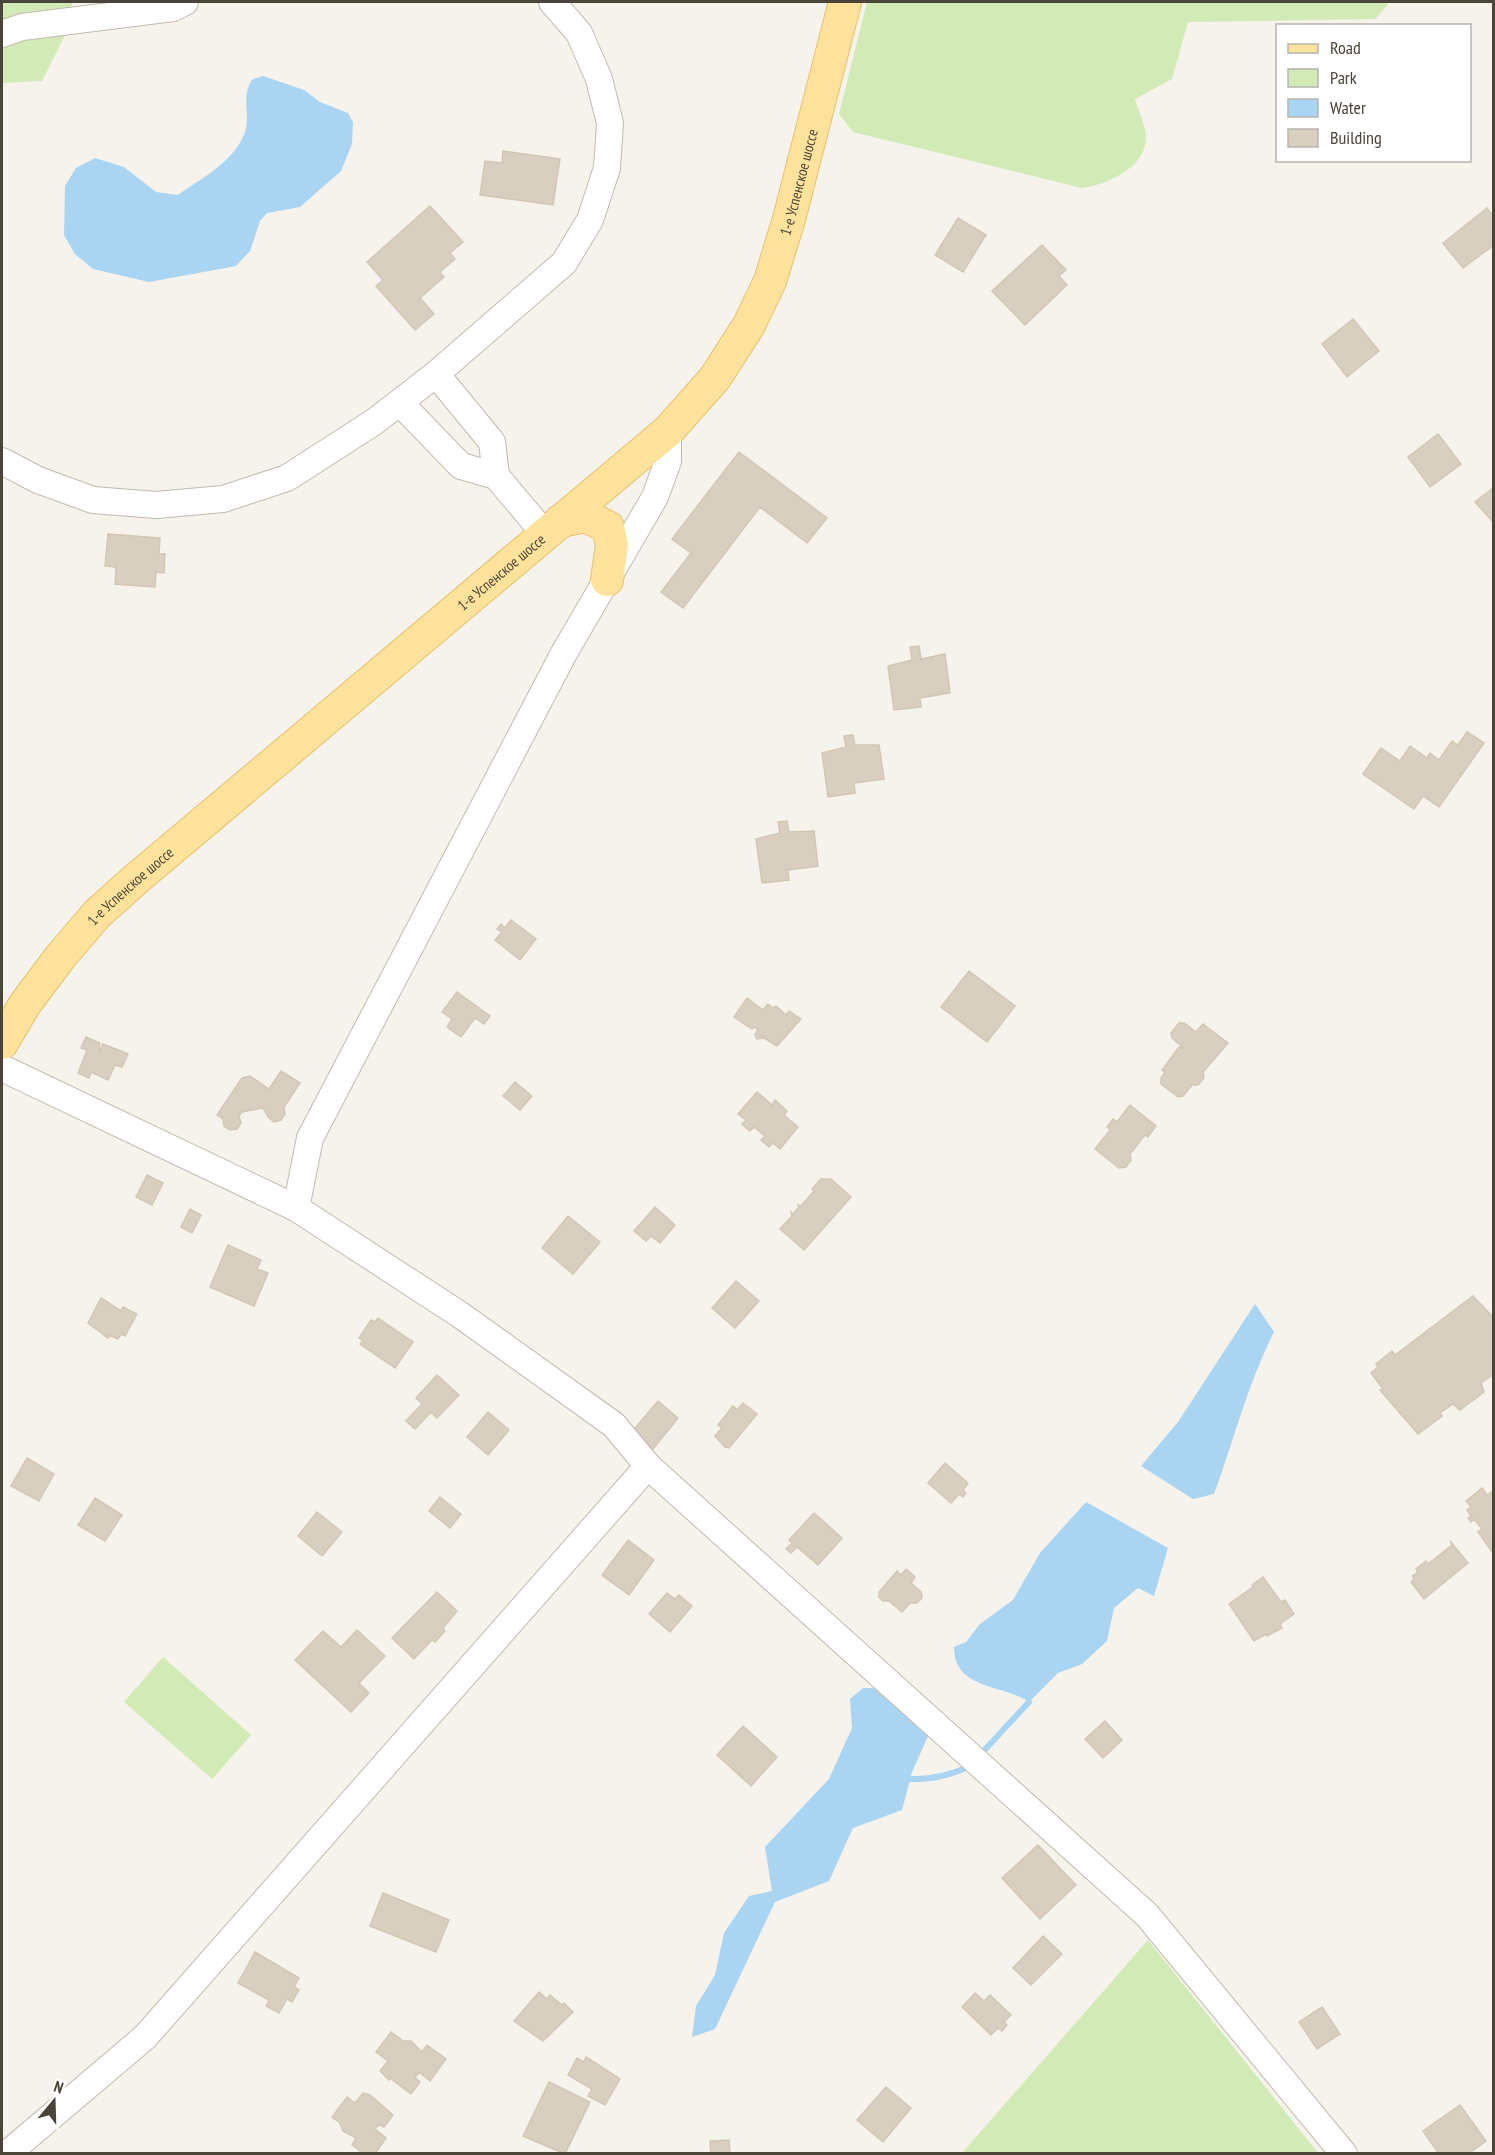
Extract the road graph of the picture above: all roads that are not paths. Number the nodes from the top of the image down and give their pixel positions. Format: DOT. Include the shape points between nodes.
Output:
graph roads {
  1 [pos="185,2"];
  2 [pos="552,2"];
  3 [pos="845,2"];
  4 [pos="2,34"];
  5 [pos="436,374"];
  6 [pos="400,403"];
  7 [pos="668,430"];
  8 [pos="2,461"];
  9 [pos="496,476"];
  10 [pos="552,528"];
  11 [pos="607,580"];
  12 [pos="2,1043"];
  13 [pos="2,1068"];
  14 [pos="296,1208"];
  15 [pos="648,1466"];
  16 [pos="8,2154"];
  17 [pos="1344,2154"];
  1 -- 4 [label="street" via="173,8 22,27"];
  2 -- 5 [label="street" via="579,33 599,79 610,123 607,168 590,220 564,263"];
  3 -- 7 [label="main road, 1-е Успенское шоссе" via="770,281 715,378"];
  5 -- 6 [label="street"];
  5 -- 9 [label="street" via="492,442"];
  6 -- 8 [label="street" via="287,478 223,499 156,505 93,500 38,480"];
  6 -- 9 [label="street" via="461,466"];
  7 -- 10 [label="main road, 1-е Успенское шоссе"];
  7 -- 11 [label="street" via="668,461 656,497"];
  9 -- 10 [label="street"];
  10 -- 11 [label="main road" via="585,516 608,527 612,545"];
  10 -- 12 [label="main road, 1-е Успенское шоссе" via="105,907 61,956"];
  11 -- 14 [label="street" via="564,653 310,1138"];
  13 -- 14 [label="street"];
  14 -- 15 [label="street" via="459,1314 614,1425"];
  15 -- 16 [label="street" via="145,2037"];
  15 -- 17 [label="street" via="1147,1915"];
}
